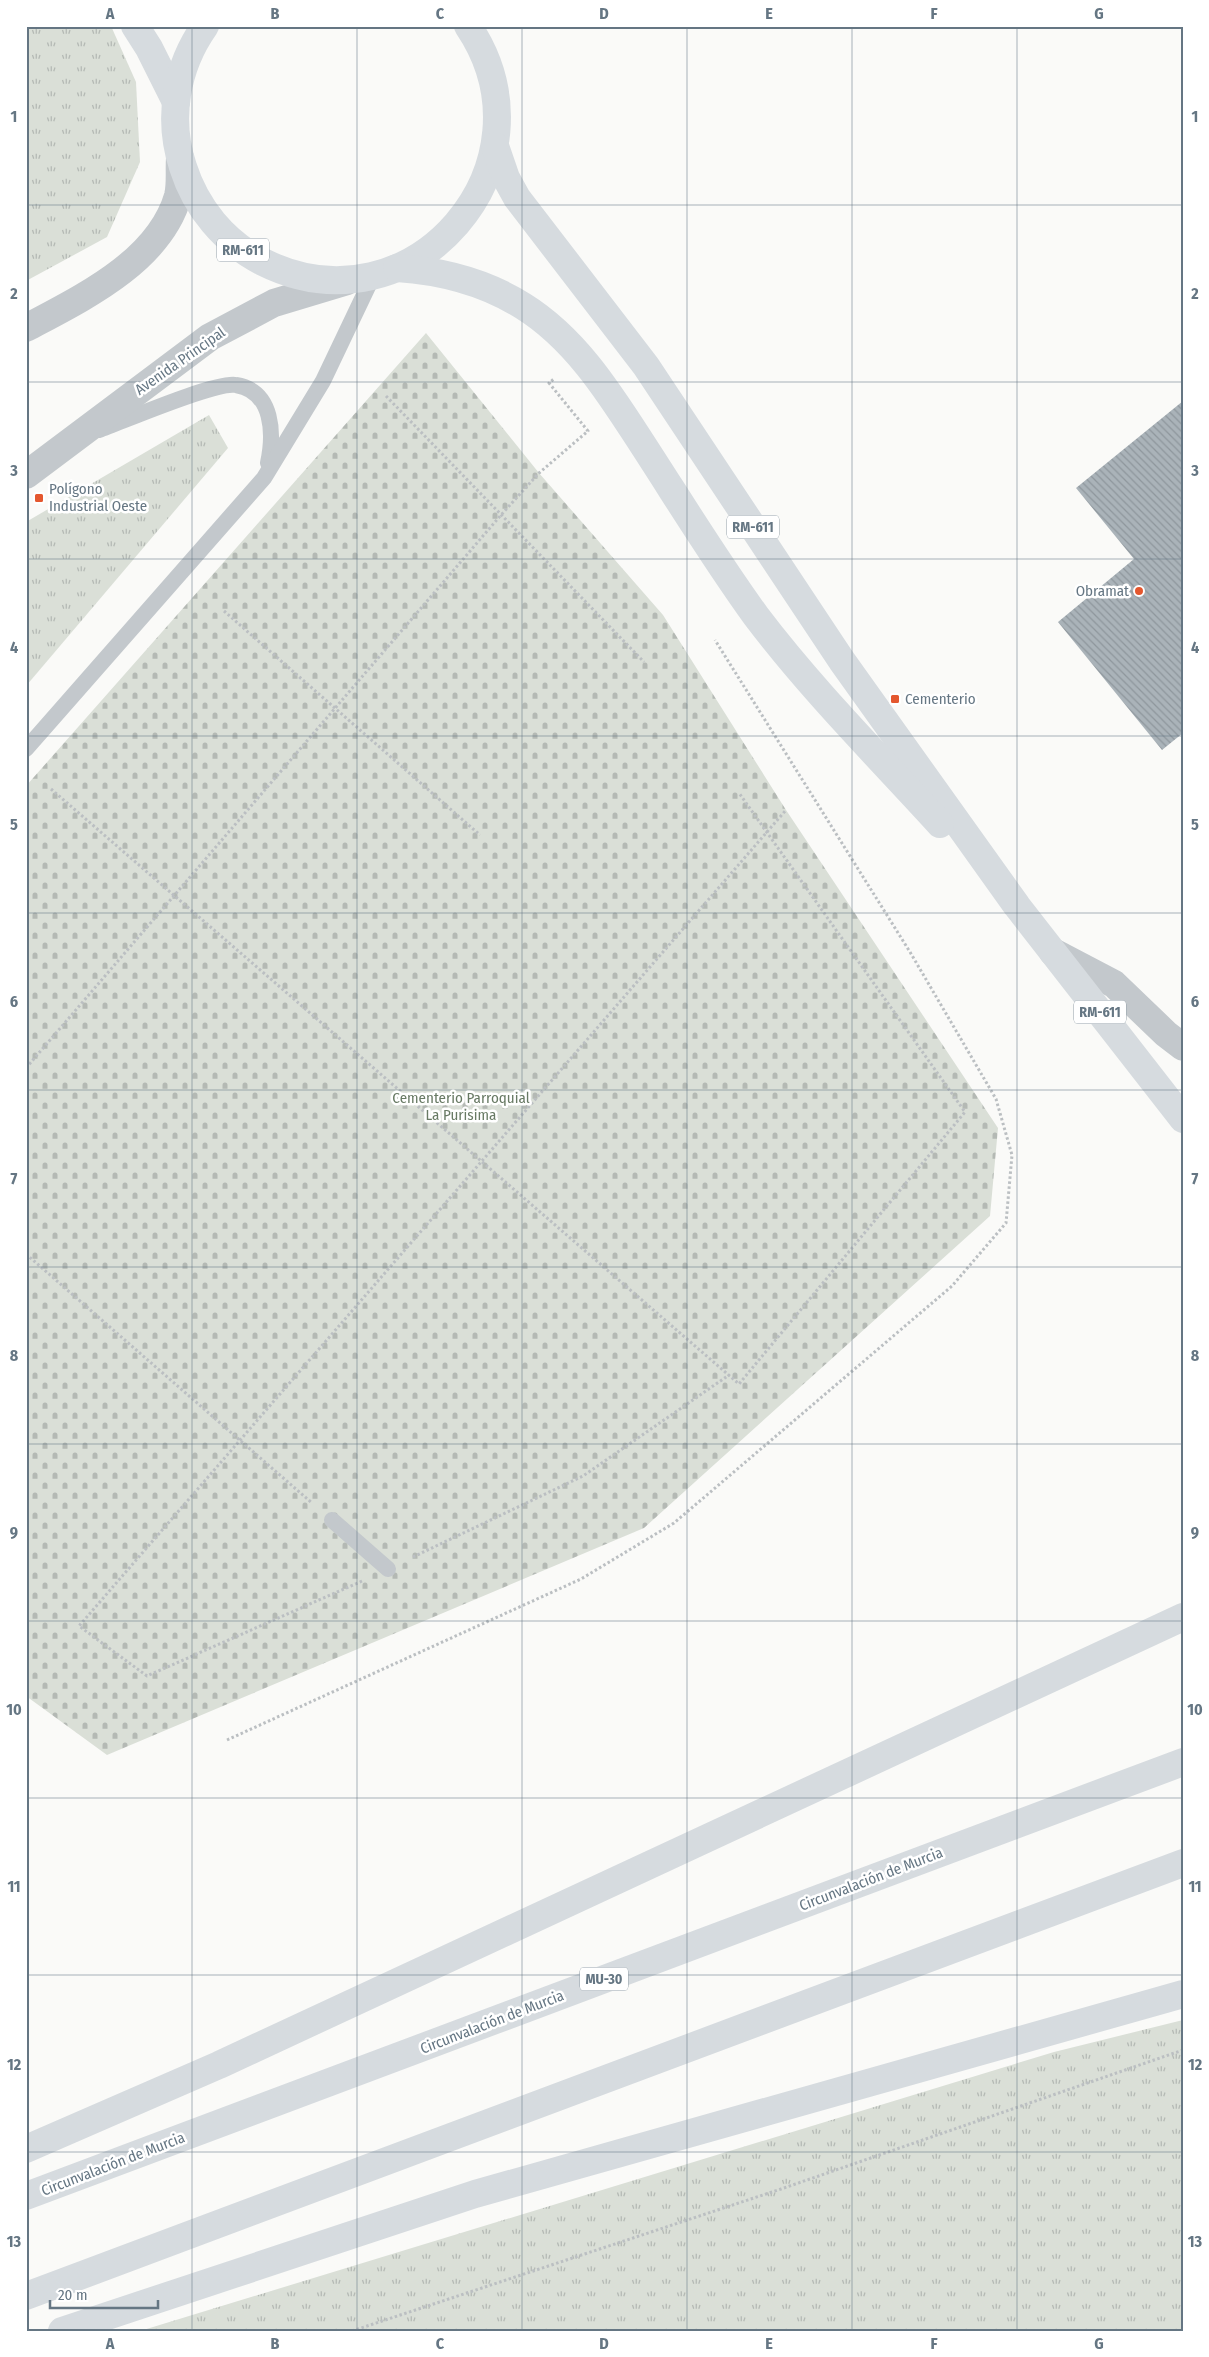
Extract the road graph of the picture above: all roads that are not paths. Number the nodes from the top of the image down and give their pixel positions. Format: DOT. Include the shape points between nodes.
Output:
graph roads {
  1 [pos="135,26"];
  2 [pos="205,26"];
  3 [pos="468,26"];
  4 [pos="176,102"];
  5 [pos="495,146"];
  6 [pos="180,158"];
  7 [pos="374,274"];
  8 [pos="26,328"];
  9 [pos="75,438"];
  10 [pos="26,474"];
  11 [pos="264,478"];
  12 [pos="26,749"];
  13 [pos="1017,906"];
  14 [pos="1053,952"];
  15 [pos="1183,1047"];
  16 [pos="1183,1118"];
  17 [pos="332,1520"];
  18 [pos="388,1569"];
  19 [pos="1183,1617"];
  20 [pos="1183,1762"];
  21 [pos="1183,1863"];
  22 [pos="1183,1994"];
  23 [pos="26,2149"];
  24 [pos="26,2196"];
  25 [pos="26,2296"];
  26 [pos="62,2331"];
  1 -- 4 [label="main road"];
  2 -- 4 [label="main road, RM-611" via="188,56"];
  3 -- 5 [label="main road, RM-611" via="489,65 496,92"];
  4 -- 6 [label="main road, RM-611" via="176,140"];
  5 -- 7 [label="main road, RM-611" via="486,178 472,206 451,232 432,247"];
  5 -- 13 [label="main road, RM-611" via="517,198 646,366 842,661"];
  6 -- 7 [label="main road, RM-611" via="199,204 232,242 253,257 300,276 325,279"];
  6 -- 8 [label="street" via="178,195 171,214 140,256 82,296"];
  7 -- 9 [label="street, Avenida Principal" via="274,303 210,338"];
  7 -- 11 [label="lane" via="323,381"];
  7 -- 13 [label="main road, RM-611" via="430,271 505,295 542,320 580,356 622,412 756,616 857,734"];
  9 -- 10 [label="street, Avenida Principal"];
  9 -- 11 [label="lane" via="216,387 236,384 252,392 265,405 271,422 272,442"];
  11 -- 12 [label="lane"];
  13 -- 14 [label="main road, RM-611"];
  14 -- 15 [label="street" via="1114,984"];
  14 -- 16 [label="main road, RM-611"];
  17 -- 18 [label="lane"];
  19 -- 23 [label="main road" via="218,2065"];
  20 -- 24 [label="main road, Circunvalación de Murcia / MU-30"];
  21 -- 25 [label="main road"];
  22 -- 26 [label="main road" via="476,2194"];
}
